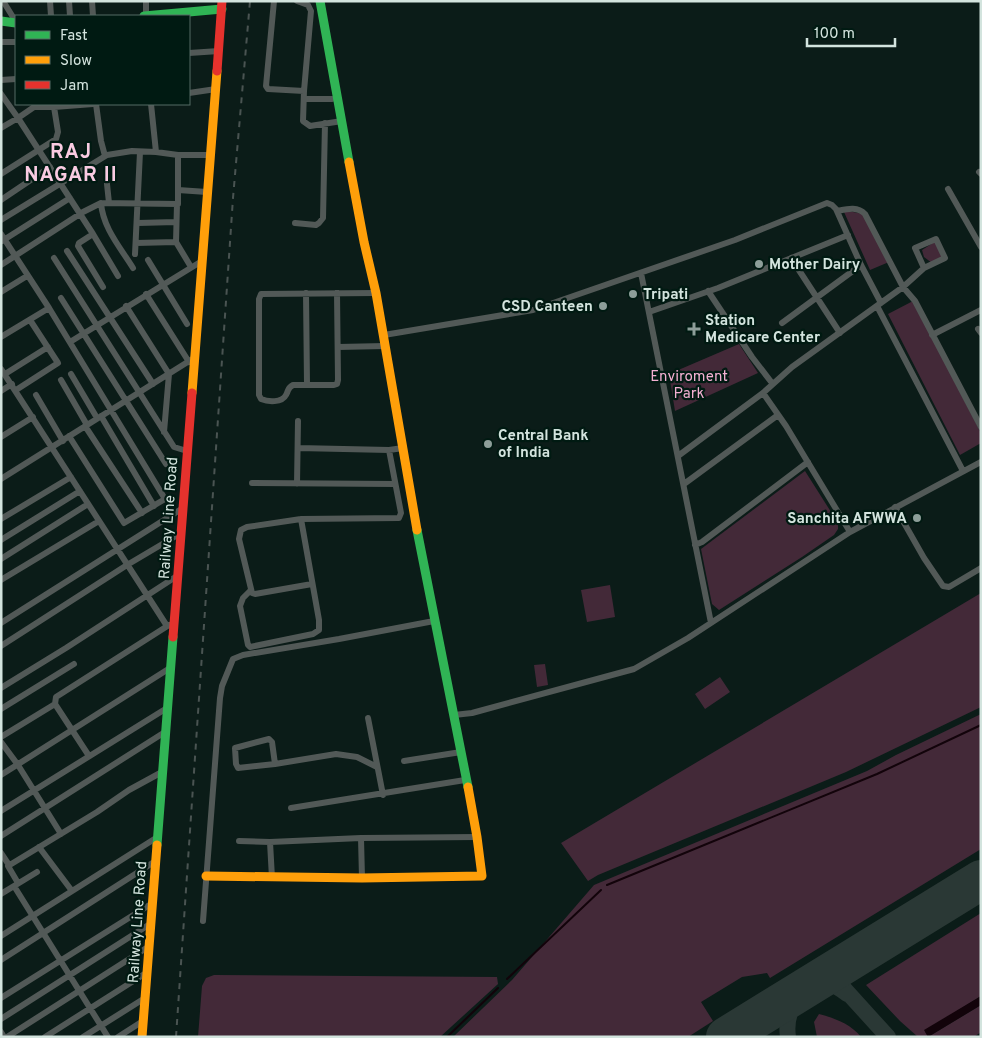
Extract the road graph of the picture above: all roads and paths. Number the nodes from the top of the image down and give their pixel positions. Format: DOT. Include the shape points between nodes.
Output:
graph roads {
  1 [pos="3,1"];
  2 [pos="50,1"];
  3 [pos="68,1"];
  4 [pos="92,1"];
  5 [pos="146,1"];
  6 [pos="274,1"];
  7 [pos="297,1"];
  8 [pos="320,1"];
  9 [pos="222,5"];
  10 [pos="51,15"];
  11 [pos="70,15"];
  12 [pos="93,15"];
  13 [pos="145,15"];
  14 [pos="152,15"];
  15 [pos="1,21"];
  16 [pos="15,21"];
  17 [pos="15,23"];
  18 [pos="1,42"];
  19 [pos="15,42"];
  20 [pos="218,51"];
  21 [pos="190,53"];
  22 [pos="15,79"];
  23 [pos="1,80"];
  24 [pos="216,89"];
  25 [pos="304,91"];
  26 [pos="190,93"];
  27 [pos="1,94"];
  28 [pos="304,99"];
  29 [pos="332,99"];
  30 [pos="4,103"];
  31 [pos="81,105"];
  32 [pos="95,105"];
  33 [pos="151,105"];
  34 [pos="54,107"];
  35 [pos="18,118"];
  36 [pos="342,121"];
  37 [pos="325,123"];
  38 [pos="1,128"];
  39 [pos="39,150"];
  40 [pos="140,152"];
  41 [pos="156,152"];
  42 [pos="178,155"];
  43 [pos="210,155"];
  44 [pos="105,156"];
  45 [pos="50,167"];
  46 [pos="1,174"];
  47 [pos="60,183"];
  48 [pos="107,184"];
  49 [pos="948,189"];
  50 [pos="178,190"];
  51 [pos="208,192"];
  52 [pos="70,198"];
  53 [pos="1,200"];
  54 [pos="101,203"];
  55 [pos="109,203"];
  56 [pos="139,204"];
  57 [pos="177,204"];
  58 [pos="837,211"];
  59 [pos="80,214"];
  60 [pos="1,220"];
  61 [pos="176,222"];
  62 [pos="295,223"];
  63 [pos="138,224"];
  64 [pos="93,234"];
  65 [pos="848,235"];
  66 [pos="2,238"];
  67 [pos="176,242"];
  68 [pos="136,243"];
  69 [pos="981,247"];
  70 [pos="67,251"];
  71 [pos="135,254"];
  72 [pos="15,256"];
  73 [pos="54,258"];
  74 [pos="791,258"];
  75 [pos="148,260"];
  76 [pos="202,260"];
  77 [pos="1,265"];
  78 [pos="861,265"];
  79 [pos="191,267"];
  80 [pos="133,268"];
  81 [pos="924,268"];
  82 [pos="642,272"];
  83 [pos="27,276"];
  84 [pos="118,276"];
  85 [pos="163,284"];
  86 [pos="103,287"];
  87 [pos="903,287"];
  88 [pos="708,291"];
  89 [pos="1,292"];
  90 [pos="376,292"];
  91 [pos="306,293"];
  92 [pos="146,294"];
  93 [pos="337,294"];
  94 [pos="61,298"];
  95 [pos="816,298"];
  96 [pos="879,305"];
  97 [pos="126,306"];
  98 [pos="49,308"];
  99 [pos="981,310"];
  100 [pos="649,312"];
  101 [pos="110,316"];
  102 [pos="30,320"];
  103 [pos="782,323"];
  104 [pos="97,324"];
  105 [pos="187,324"];
  106 [pos="83,333"];
  107 [pos="840,333"];
  108 [pos="384,335"];
  109 [pos="932,335"];
  110 [pos="1,337"];
  111 [pos="70,342"];
  112 [pos="338,346"];
  113 [pos="386,346"];
  114 [pos="48,347"];
  115 [pos="192,360"];
  116 [pos="3,372"];
  117 [pos="71,374"];
  118 [pos="169,374"];
  119 [pos="61,380"];
  120 [pos="772,383"];
  121 [pos="153,384"];
  122 [pos="307,384"];
  123 [pos="14,387"];
  124 [pos="1,391"];
  125 [pos="139,392"];
  126 [pos="763,393"];
  127 [pos="36,395"];
  128 [pos="126,400"];
  129 [pos="111,410"];
  130 [pos="778,414"];
  131 [pos="33,416"];
  132 [pos="99,417"];
  133 [pos="298,421"];
  134 [pos="86,426"];
  135 [pos="981,427"];
  136 [pos="164,432"];
  137 [pos="70,436"];
  138 [pos="1,437"];
  139 [pos="63,441"];
  140 [pos="52,448"];
  141 [pos="298,448"];
  142 [pos="403,448"];
  143 [pos="389,450"];
  144 [pos="187,451"];
  145 [pos="678,456"];
  146 [pos="808,462"];
  147 [pos="981,462"];
  148 [pos="166,464"];
  149 [pos="963,471"];
  150 [pos="71,476"];
  151 [pos="1,479"];
  152 [pos="252,483"];
  153 [pos="297,484"];
  154 [pos="395,484"];
  155 [pos="684,484"];
  156 [pos="80,491"];
  157 [pos="88,504"];
  158 [pos="154,506"];
  159 [pos="183,508"];
  160 [pos="895,508"];
  161 [pos="142,513"];
  162 [pos="1,519"];
  163 [pos="99,520"];
  164 [pos="301,520"];
  165 [pos="850,532"];
  166 [pos="181,533"];
  167 [pos="1,540"];
  168 [pos="695,545"];
  169 [pos="117,549"];
  170 [pos="1,559"];
  171 [pos="127,564"];
  172 [pos="981,568"];
  173 [pos="177,576"];
  174 [pos="1,580"];
  175 [pos="312,584"];
  176 [pos="250,592"];
  177 [pos="147,595"];
  178 [pos="2,620"];
  179 [pos="434,621"];
  180 [pos="711,623"];
  181 [pos="170,624"];
  182 [pos="1,646"];
  183 [pos="74,664"];
  184 [pos="170,668"];
  185 [pos="1,688"];
  186 [pos="55,704"];
  187 [pos="167,708"];
  188 [pos="1,709"];
  189 [pos="454,715"];
  190 [pos="368,718"];
  191 [pos="73,731"];
  192 [pos="165,732"];
  193 [pos="1,737"];
  194 [pos="1,742"];
  195 [pos="461,752"];
  196 [pos="89,756"];
  197 [pos="404,761"];
  198 [pos="276,764"];
  199 [pos="18,765"];
  200 [pos="377,767"];
  201 [pos="162,772"];
  202 [pos="1,776"];
  203 [pos="465,780"];
  204 [pos="34,791"];
  205 [pos="383,794"];
  206 [pos="45,808"];
  207 [pos="291,808"];
  208 [pos="1,811"];
  209 [pos="61,834"];
  210 [pos="1,836"];
  211 [pos="156,838"];
  212 [pos="362,838"];
  213 [pos="477,838"];
  214 [pos="239,841"];
  215 [pos="270,842"];
  216 [pos="39,847"];
  217 [pos="1,853"];
  218 [pos="154,862"];
  219 [pos="8,866"];
  220 [pos="1,870"];
  221 [pos="37,872"];
  222 [pos="206,876"];
  223 [pos="272,878"];
  224 [pos="362,878"];
  225 [pos="16,884"];
  226 [pos="72,891"];
  227 [pos="1,894"];
  228 [pos="151,904"];
  229 [pos="32,916"];
  230 [pos="203,921"];
  231 [pos="150,924"];
  232 [pos="43,933"];
  233 [pos="1,936"];
  234 [pos="148,948"];
  235 [pos="1,960"];
  236 [pos="60,960"];
  237 [pos="146,974"];
  238 [pos="70,976"];
  239 [pos="80,992"];
  240 [pos="1,998"];
  241 [pos="145,998"];
  242 [pos="90,1008"];
  243 [pos="1,1019"];
  244 [pos="143,1021"];
  245 [pos="101,1026"];
  246 [pos="1,1032"];
  247 [pos="6,1037"];
  248 [pos="45,1037"];
  249 [pos="83,1037"];
  250 [pos="108,1037"];
  251 [pos="118,1037"];
  252 [pos="142,1037"];
  1 -- 16 [label="street"];
  2 -- 10 [label="street"];
  3 -- 11 [label="street"];
  4 -- 12 [label="street"];
  5 -- 13 [label="street"];
  6 -- 25 [label="street" via="266,86 268,89"];
  7 -- 25 [label="street" via="308,5 311,11"];
  8 -- 36 [label="street"];
  9 -- 14 [label="street"];
  9 -- 20 [label="street, Railway Line Road"];
  15 -- 17 [label="street"];
  18 -- 19 [label="street"];
  20 -- 21 [label="street"];
  20 -- 24 [label="street, Railway Line Road"];
  22 -- 23 [label="street"];
  24 -- 26 [label="street"];
  24 -- 43 [label="street, Railway Line Road"];
  25 -- 28 [label="street"];
  27 -- 30 [label="street"];
  28 -- 29 [label="street"];
  28 -- 37 [label="street" via="303,119 306,124"];
  30 -- 35 [label="street"];
  31 -- 34 [label="street"];
  32 -- 44 [label="street"];
  33 -- 41 [label="street"];
  34 -- 35 [label="street" via="34,107"];
  34 -- 39 [label="street" via="57,137"];
  35 -- 38 [label="street"];
  35 -- 39 [label="street"];
  36 -- 37 [label="street"];
  36 -- 90 [label="street"];
  37 -- 62 [label="street" via="323,218 316,225"];
  39 -- 45 [label="street"];
  39 -- 46 [label="street"];
  40 -- 41 [label="street"];
  40 -- 44 [label="street"];
  40 -- 56 [label="street"];
  41 -- 42 [label="street"];
  42 -- 43 [label="street"];
  42 -- 50 [label="street"];
  43 -- 51 [label="street, Railway Line Road"];
  44 -- 47 [label="street"];
  45 -- 47 [label="street"];
  45 -- 53 [label="street"];
  47 -- 52 [label="street"];
  47 -- 60 [label="street"];
  48 -- 55 [label="street"];
  49 -- 69 [label="street"];
  50 -- 51 [label="street"];
  50 -- 57 [label="street"];
  51 -- 76 [label="street, Railway Line Road"];
  52 -- 59 [label="street"];
  52 -- 66 [label="street"];
  54 -- 55 [label="street"];
  54 -- 59 [label="street"];
  54 -- 80 [label="street" via="104,223"];
  55 -- 56 [label="street"];
  56 -- 57 [label="street"];
  56 -- 63 [label="street"];
  57 -- 61 [label="street"];
  58 -- 65 [label="street"];
  58 -- 82 [label="street" via="829,203 823,204 735,240"];
  58 -- 87 [label="street" via="854,209 864,212"];
  59 -- 64 [label="street"];
  59 -- 72 [label="street"];
  61 -- 63 [label="street"];
  61 -- 67 [label="street"];
  63 -- 68 [label="street"];
  64 -- 84 [label="street"];
  64 -- 86 [label="street" via="78,246"];
  65 -- 74 [label="street"];
  65 -- 78 [label="street"];
  66 -- 72 [label="street"];
  67 -- 68 [label="street"];
  67 -- 79 [label="street"];
  68 -- 71 [label="street"];
  70 -- 101 [label="street"];
  72 -- 77 [label="street"];
  72 -- 83 [label="street"];
  73 -- 104 [label="street"];
  74 -- 88 [label="street"];
  74 -- 95 [label="street"];
  75 -- 85 [label="street"];
  76 -- 79 [label="street"];
  76 -- 115 [label="street, Railway Line Road"];
  78 -- 95 [label="street"];
  78 -- 96 [label="street"];
  79 -- 85 [label="street"];
  81 -- 81 [label="street" via="945,258 936,239 915,248"];
  81 -- 87 [label="street"];
  82 -- 100 [label="street"];
  82 -- 108 [label="street" via="533,310"];
  83 -- 89 [label="street"];
  83 -- 98 [label="street"];
  85 -- 92 [label="street"];
  85 -- 105 [label="street"];
  87 -- 96 [label="street"];
  87 -- 109 [label="street" via="915,301"];
  88 -- 100 [label="street"];
  88 -- 120 [label="street"];
  90 -- 93 [label="street"];
  90 -- 108 [label="street"];
  91 -- 93 [label="street"];
  91 -- 122 [label="street"];
  91 -- 122 [label="street" via="265,292 260,295 259,395 265,401 279,400 291,386"];
  92 -- 97 [label="street"];
  92 -- 115 [label="street"];
  93 -- 112 [label="street"];
  94 -- 106 [label="street"];
  95 -- 103 [label="street"];
  95 -- 107 [label="street"];
  96 -- 107 [label="street"];
  96 -- 149 [label="street"];
  97 -- 101 [label="street"];
  97 -- 118 [label="street"];
  98 -- 102 [label="street"];
  98 -- 111 [label="street"];
  99 -- 109 [label="street"];
  100 -- 145 [label="street"];
  101 -- 104 [label="street"];
  101 -- 121 [label="street"];
  102 -- 110 [label="street"];
  102 -- 114 [label="street"];
  104 -- 106 [label="street"];
  104 -- 125 [label="street"];
  106 -- 111 [label="street"];
  106 -- 128 [label="street"];
  107 -- 120 [label="street"];
  108 -- 113 [label="street"];
  109 -- 135 [label="street"];
  111 -- 129 [label="street"];
  112 -- 113 [label="street"];
  112 -- 122 [label="street" via="337,384"];
  113 -- 142 [label="street"];
  114 -- 116 [label="street"];
  114 -- 123 [label="street" via="58,363"];
  115 -- 118 [label="street"];
  115 -- 144 [label="street, Railway Line Road"];
  116 -- 123 [label="street"];
  117 -- 132 [label="street"];
  118 -- 121 [label="street"];
  118 -- 136 [label="street"];
  119 -- 134 [label="street"];
  120 -- 126 [label="street"];
  121 -- 125 [label="street"];
  123 -- 124 [label="street"];
  123 -- 131 [label="street"];
  125 -- 128 [label="street"];
  125 -- 136 [label="street"];
  126 -- 130 [label="street"];
  126 -- 145 [label="street"];
  127 -- 139 [label="street"];
  128 -- 129 [label="street"];
  128 -- 148 [label="street"];
  129 -- 132 [label="street"];
  129 -- 158 [label="street" via="165,497"];
  130 -- 146 [label="street"];
  130 -- 155 [label="street"];
  131 -- 138 [label="street"];
  131 -- 140 [label="street"];
  132 -- 134 [label="street"];
  132 -- 158 [label="street"];
  133 -- 141 [label="street"];
  134 -- 137 [label="street"];
  134 -- 161 [label="street"];
  136 -- 144 [label="street" via="176,449"];
  137 -- 139 [label="street"];
  137 -- 161 [label="street" via="124,523"];
  139 -- 140 [label="street"];
  140 -- 150 [label="street"];
  140 -- 151 [label="street"];
  141 -- 143 [label="street"];
  141 -- 153 [label="street"];
  142 -- 143 [label="street"];
  142 -- 179 [label="street"];
  143 -- 154 [label="street"];
  144 -- 159 [label="street, Railway Line Road"];
  145 -- 155 [label="street"];
  146 -- 165 [label="street"];
  146 -- 168 [label="street"];
  147 -- 149 [label="street"];
  149 -- 160 [label="street"];
  150 -- 156 [label="street"];
  150 -- 162 [label="street"];
  152 -- 153 [label="street"];
  153 -- 154 [label="street"];
  154 -- 164 [label="street" via="401,513 399,518"];
  155 -- 168 [label="street"];
  156 -- 157 [label="street"];
  156 -- 167 [label="street"];
  157 -- 163 [label="street"];
  157 -- 170 [label="street"];
  158 -- 161 [label="street"];
  159 -- 166 [label="street, Railway Line Road"];
  159 -- 169 [label="street"];
  160 -- 165 [label="street"];
  160 -- 172 [label="street" via="943,586 949,587"];
  163 -- 169 [label="street"];
  163 -- 174 [label="street"];
  164 -- 175 [label="street"];
  164 -- 176 [label="street" via="240,530"];
  165 -- 180 [label="street"];
  166 -- 171 [label="street"];
  166 -- 173 [label="street, Railway Line Road"];
  168 -- 180 [label="street"];
  169 -- 171 [label="street"];
  169 -- 178 [label="street"];
  171 -- 177 [label="street"];
  171 -- 182 [label="street"];
  173 -- 177 [label="street"];
  173 -- 181 [label="street, Railway Line Road"];
  175 -- 176 [label="street" via="255,594"];
  175 -- 176 [label="street" via="320,624 318,632 251,647 240,606"];
  177 -- 181 [label="street"];
  177 -- 185 [label="street"];
  179 -- 189 [label="street"];
  179 -- 222 [label="street" via="233,659 220,698"];
  180 -- 189 [label="street" via="627,672"];
  181 -- 184 [label="street, Railway Line Road"];
  181 -- 186 [label="street" via="56,697"];
  183 -- 188 [label="street"];
  184 -- 187 [label="street, Railway Line Road"];
  184 -- 191 [label="street"];
  186 -- 191 [label="street"];
  186 -- 193 [label="street"];
  187 -- 192 [label="street, Railway Line Road"];
  187 -- 196 [label="street"];
  189 -- 195 [label="street"];
  190 -- 200 [label="street"];
  191 -- 196 [label="street"];
  191 -- 199 [label="street"];
  192 -- 201 [label="street, Railway Line Road"];
  192 -- 206 [label="street"];
  194 -- 199 [label="street"];
  195 -- 197 [label="street"];
  195 -- 203 [label="street"];
  196 -- 204 [label="street"];
  198 -- 198 [label="street" via="269,739 235,748 238,768"];
  198 -- 200 [label="street" via="336,754 357,757"];
  199 -- 202 [label="street"];
  199 -- 204 [label="street"];
  200 -- 205 [label="street"];
  201 -- 209 [label="street"];
  201 -- 211 [label="street, Railway Line Road"];
  203 -- 205 [label="street"];
  203 -- 213 [label="street"];
  204 -- 206 [label="street"];
  204 -- 208 [label="street"];
  205 -- 207 [label="street"];
  206 -- 209 [label="street"];
  206 -- 210 [label="street"];
  209 -- 216 [label="street"];
  211 -- 218 [label="street, Railway Line Road"];
  211 -- 226 [label="street"];
  212 -- 213 [label="street"];
  212 -- 215 [label="street"];
  212 -- 224 [label="street"];
  213 -- 224 [label="street" via="481,877"];
  214 -- 215 [label="street"];
  215 -- 223 [label="street"];
  216 -- 219 [label="street"];
  216 -- 226 [label="street"];
  217 -- 219 [label="street"];
  218 -- 228 [label="street, Railway Line Road"];
  218 -- 232 [label="street"];
  219 -- 220 [label="street"];
  219 -- 225 [label="street"];
  221 -- 225 [label="street"];
  222 -- 223 [label="street"];
  222 -- 230 [label="street"];
  223 -- 224 [label="street"];
  225 -- 227 [label="street"];
  225 -- 229 [label="street"];
  226 -- 229 [label="street"];
  228 -- 231 [label="street, Railway Line Road"];
  228 -- 236 [label="street"];
  229 -- 232 [label="street"];
  229 -- 233 [label="street"];
  231 -- 234 [label="street, Railway Line Road"];
  231 -- 238 [label="street"];
  232 -- 235 [label="street"];
  232 -- 236 [label="street"];
  234 -- 237 [label="street, Railway Line Road"];
  234 -- 239 [label="street"];
  236 -- 238 [label="street"];
  236 -- 240 [label="street"];
  237 -- 241 [label="street, Railway Line Road"];
  237 -- 242 [label="street"];
  238 -- 239 [label="street"];
  238 -- 243 [label="street"];
  239 -- 242 [label="street"];
  239 -- 247 [label="street"];
  241 -- 244 [label="street, Railway Line Road"];
  241 -- 245 [label="street"];
  242 -- 245 [label="street"];
  242 -- 248 [label="street"];
  244 -- 251 [label="street"];
  244 -- 252 [label="street, Railway Line Road"];
  245 -- 249 [label="street"];
  245 -- 250 [label="street"];
  246 -- 247 [label="street"];
}
